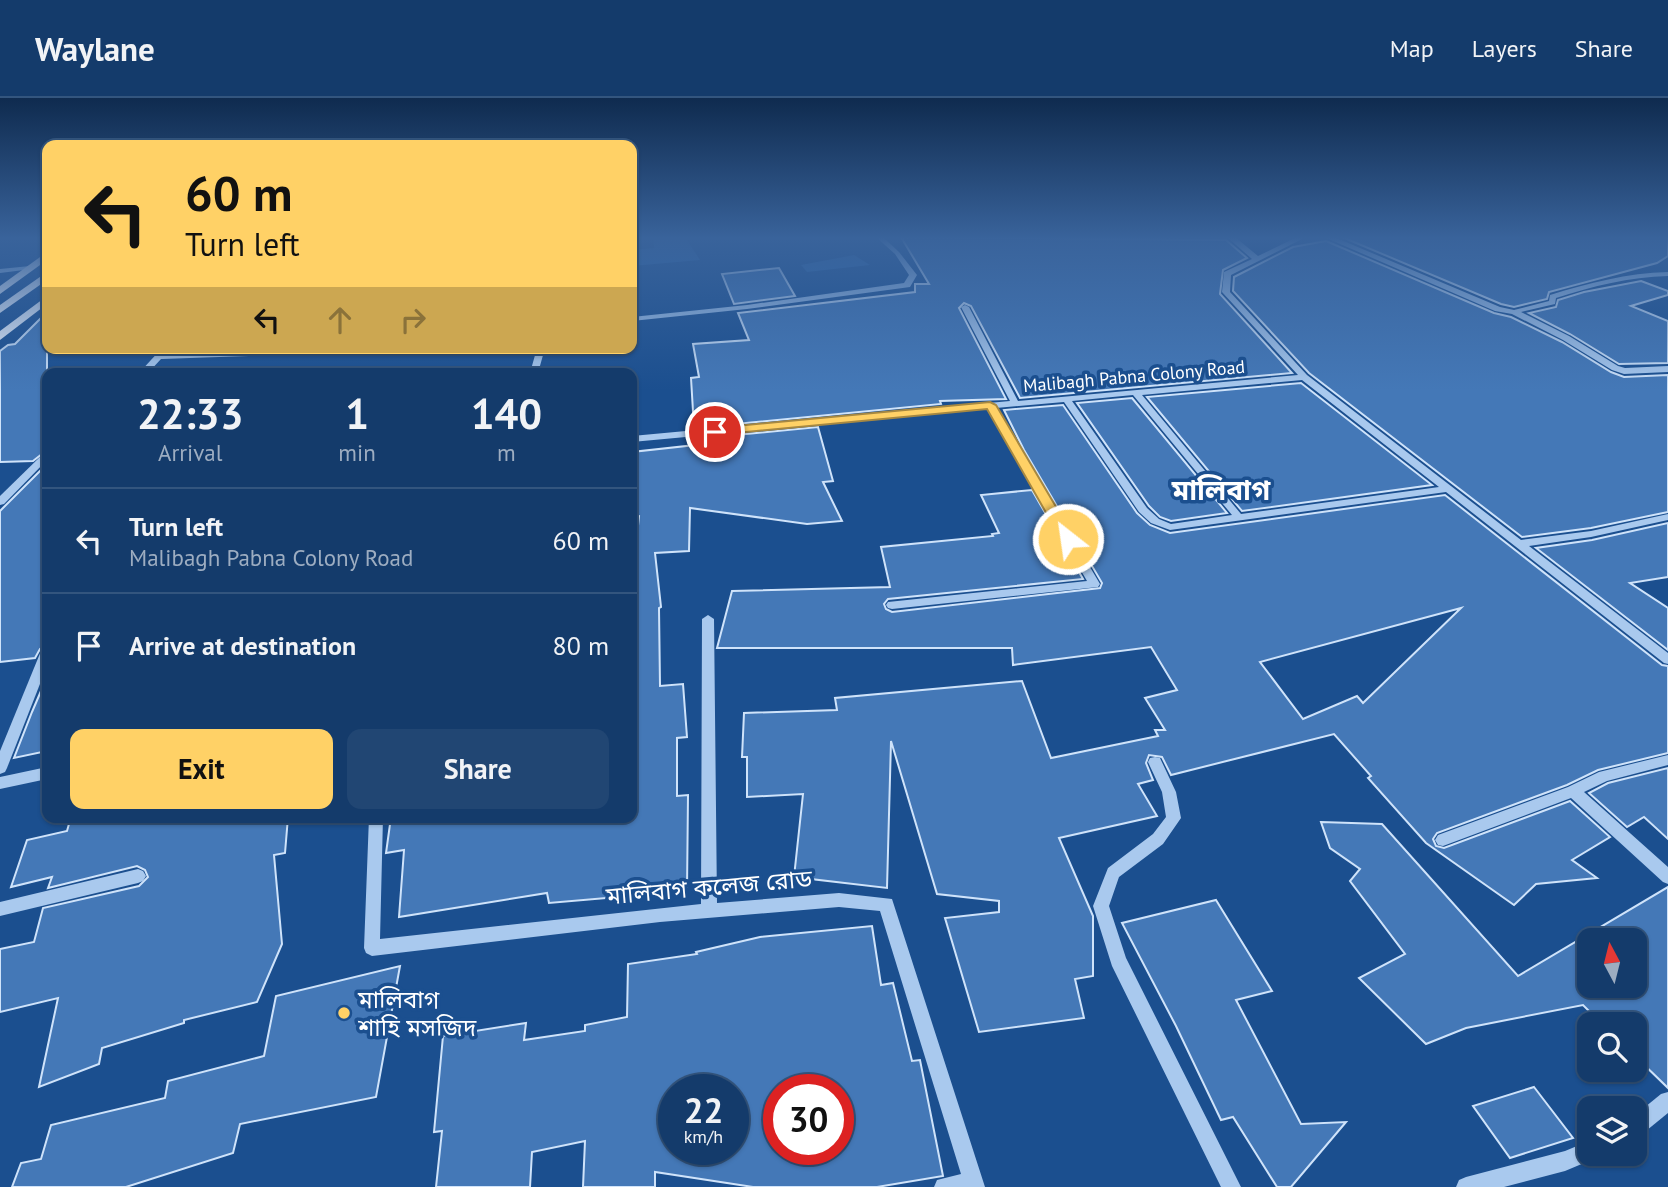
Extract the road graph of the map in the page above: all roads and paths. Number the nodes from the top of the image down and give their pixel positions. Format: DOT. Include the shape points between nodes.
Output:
graph roads {
  1 [pos="30,288"];
  2 [pos="887,288"];
  3 [pos="1225,288"];
  4 [pos="1448,288"];
  5 [pos="1581,288"];
  6 [pos="42,293"];
  7 [pos="42,303"];
  8 [pos="965,307"];
  9 [pos="0,310"];
  10 [pos="1514,312"];
  11 [pos="637,318"];
  12 [pos="0,325"];
  13 [pos="0,337"];
  14 [pos="162,354"];
  15 [pos="247,354"];
  16 [pos="160,357"];
  17 [pos="149,368"];
  18 [pos="1668,369"];
  19 [pos="1304,377"];
  20 [pos="1135,393"];
  21 [pos="1066,399"];
  22 [pos="1016,403"];
  23 [pos="990,405"];
  24 [pos="637,439"];
  25 [pos="42,460"];
  26 [pos="1449,489"];
  27 [pos="0,502"];
  28 [pos="1668,517"];
  29 [pos="1240,519"];
  30 [pos="1520,544"];
  31 [pos="892,605"];
  32 [pos="708,619"];
  33 [pos="1668,660"];
  34 [pos="42,663"];
  35 [pos="1668,760"];
  36 [pos="1155,762"];
  37 [pos="0,768"];
  38 [pos="42,774"];
  39 [pos="0,782"];
  40 [pos="1573,791"];
  41 [pos="376,823"];
  42 [pos="1443,840"];
  43 [pos="138,876"];
  44 [pos="1668,877"];
  45 [pos="0,909"];
  46 [pos="709,911"];
  47 [pos="1668,1101"];
  48 [pos="1647,1118"];
  49 [pos="1577,1155"];
  50 [pos="974,1184"];
  51 [pos="944,1187"];
  52 [pos="1231,1187"];
  53 [pos="1466,1187"];
  1 -- 9 [label="main road"];
  2 -- 11 [label="street"];
  3 -- 19 [label="street"];
  4 -- 10 [label="street"];
  5 -- 10 [label="street" via="1553,297 1552,302"];
  6 -- 12 [label="main road"];
  7 -- 13 [label="main road"];
  8 -- 22 [label="street"];
  10 -- 18 [label="street" via="1615,368"];
  14 -- 16 [label="street"];
  15 -- 16 [label="street"];
  16 -- 17 [label="street"];
  19 -- 20 [label="street, Malibagh Pabna Colony Road"];
  19 -- 26 [label="street"];
  20 -- 21 [label="street, Malibagh Pabna Colony Road"];
  20 -- 29 [label="street"];
  21 -- 22 [label="street, Malibagh Pabna Colony Road"];
  21 -- 29 [label="street" via="1136,502 1155,521 1170,527"];
  22 -- 23 [label="street, Malibagh Pabna Colony Road"];
  23 -- 24 [label="street, Malibagh Pabna Colony Road"];
  23 -- 31 [label="street" via="1094,584"];
  25 -- 27 [label="street"];
  26 -- 29 [label="street"];
  26 -- 30 [label="street"];
  28 -- 30 [label="street"];
  30 -- 33 [label="street"];
  32 -- 46 [label="street"];
  34 -- 37 [label="street"];
  35 -- 40 [label="street" via="1604,776"];
  36 -- 52 [label="street" via="1169,792 1174,818 1158,839 1113,873 1101,906 1118,960"];
  38 -- 39 [label="street"];
  40 -- 42 [label="street"];
  40 -- 44 [label="street"];
  41 -- 46 [label="street, মালিবাগ কলেজ রোড" via="372,948"];
  43 -- 45 [label="street"];
  46 -- 50 [label="street, মালিবাগ কলেজ রোড" via="839,900 886,904"];
  47 -- 48 [label="street"];
  49 -- 53 [label="street"];
  50 -- 51 [label="street"];
}
